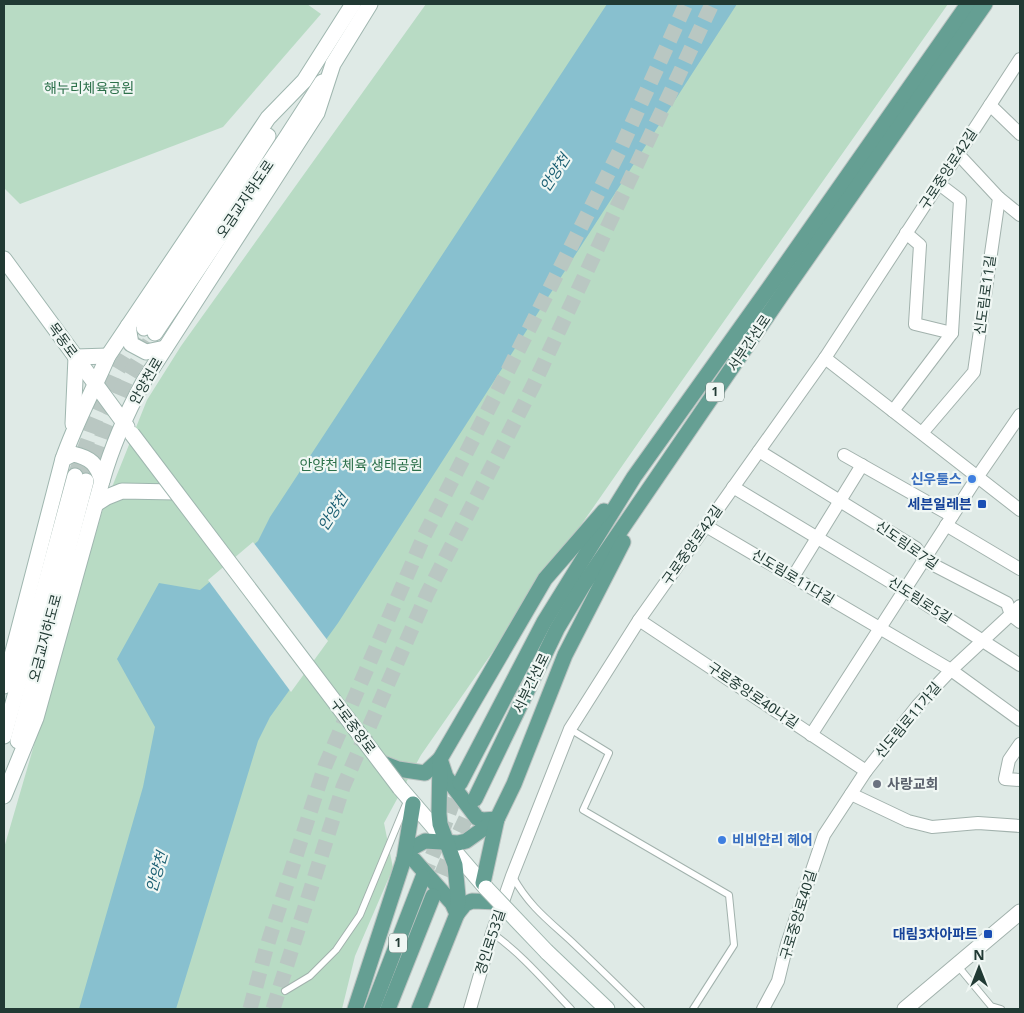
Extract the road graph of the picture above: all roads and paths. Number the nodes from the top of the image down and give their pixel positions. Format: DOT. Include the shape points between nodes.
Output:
graph roads {
  1 [pos="353,4"];
  2 [pos="370,4"];
  3 [pos="968,4"];
  4 [pos="986,4"];
  5 [pos="1020,59"];
  6 [pos="334,64"];
  7 [pos="304,81"];
  8 [pos="990,105"];
  9 [pos="1020,134"];
  10 [pos="958,154"];
  11 [pos="939,184"];
  12 [pos="999,198"];
  13 [pos="1018,208"];
  14 [pos="906,233"];
  15 [pos="4,259"];
  16 [pos="128,326"];
  17 [pos="952,333"];
  18 [pos="165,348"];
  19 [pos="108,356"];
  20 [pos="76,357"];
  21 [pos="825,358"];
  22 [pos="96,384"];
  23 [pos="893,411"];
  24 [pos="1020,415"];
  25 [pos="123,420"];
  26 [pos="73,430"];
  27 [pos="922,433"];
  28 [pos="759,451"];
  29 [pos="844,455"];
  30 [pos="63,459"];
  31 [pos="862,465"];
  32 [pos="978,476"];
  33 [pos="634,477"];
  34 [pos="102,481"];
  35 [pos="653,484"];
  36 [pos="733,487"];
  37 [pos="176,492"];
  38 [pos="102,500"];
  39 [pos="840,501"];
  40 [pos="1020,510"];
  41 [pos="949,520"];
  42 [pos="706,526"];
  43 [pos="818,538"];
  44 [pos="924,560"];
  45 [pos="1020,569"];
  46 [pos="793,577"];
  47 [pos="904,590"];
  48 [pos="1017,614"];
  49 [pos="639,620"];
  50 [pos="880,628"];
  51 [pos="982,641"];
  52 [pos="1020,666"];
  53 [pos="951,670"];
  54 [pos="4,686"];
  55 [pos="1020,720"];
  56 [pos="570,729"];
  57 [pos="812,735"];
  58 [pos="4,736"];
  59 [pos="1020,744"];
  60 [pos="440,759"];
  61 [pos="380,762"];
  62 [pos="866,771"];
  63 [pos="1020,780"];
  64 [pos="460,783"];
  65 [pos="851,794"];
  66 [pos="4,795"];
  67 [pos="407,797"];
  68 [pos="475,798"];
  69 [pos="497,819"];
  70 [pos="1020,826"];
  71 [pos="447,842"];
  72 [pos="404,859"];
  73 [pos="512,876"];
  74 [pos="423,877"];
  75 [pos="484,886"];
  76 [pos="433,896"];
  77 [pos="499,902"];
  78 [pos="1020,912"];
  79 [pos="457,914"];
  80 [pos="492,933"];
  81 [pos="957,965"];
  82 [pos="285,991"];
  83 [pos="355,1009"];
  84 [pos="372,1009"];
  85 [pos="388,1009"];
  86 [pos="419,1009"];
  87 [pos="470,1009"];
  88 [pos="571,1009"];
  89 [pos="607,1009"];
  90 [pos="641,1009"];
  91 [pos="693,1009"];
  92 [pos="763,1009"];
  93 [pos="904,1009"];
  94 [pos="1001,1009"];
  1 -- 7 [label="main road"];
  2 -- 6 [label="main road, 안양천로"];
  3 -- 33 [label="main road, 서부간선로 / 1"];
  4 -- 35 [label="main road, 서부간선로 / 1"];
  5 -- 8 [label="street, 구로중앙로42길"];
  6 -- 7 [label="main road, 오금교지하도로" via="286,138 149,330"];
  6 -- 18 [label="main road, 안양천로" via="317,113"];
  7 -- 16 [label="main road" via="268,118"];
  8 -- 9 [label="street"];
  8 -- 10 [label="street, 구로중앙로42길"];
  10 -- 11 [label="street, 구로중앙로42길"];
  10 -- 12 [label="street"];
  11 -- 14 [label="street, 구로중앙로42길"];
  11 -- 17 [label="street, 신도림로11길" via="960,200"];
  12 -- 13 [label="street"];
  12 -- 27 [label="street, 신도림로11길" via="974,372"];
  14 -- 17 [label="street" via="920,245 915,324"];
  14 -- 21 [label="street, 구로중앙로42길"];
  15 -- 20 [label="main road, 목동로"];
  16 -- 18 [label="main road" via="131,344 146,352"];
  16 -- 19 [label="main road"];
  17 -- 23 [label="street, 신도림로11길"];
  18 -- 25 [label="main road, 안양천로"];
  19 -- 20 [label="main road"];
  19 -- 22 [label="main road"];
  20 -- 22 [label="main road, 목동로"];
  20 -- 26 [label="main road"];
  21 -- 23 [label="street"];
  21 -- 28 [label="street, 구로중앙로42길"];
  22 -- 25 [label="main road, 목동로"];
  22 -- 26 [label="main road"];
  23 -- 27 [label="street"];
  24 -- 32 [label="street"];
  25 -- 34 [label="main road, 안양천로"];
  25 -- 37 [label="main road, 구로중앙로, bridge"];
  26 -- 30 [label="main road"];
  27 -- 32 [label="street"];
  28 -- 36 [label="street, 구로중앙로42길"];
  28 -- 39 [label="street, 신도림로7길"];
  29 -- 31 [label="street"];
  30 -- 34 [label="main road" via="73,454 91,461 98,468"];
  30 -- 54 [label="main road"];
  31 -- 39 [label="street"];
  31 -- 41 [label="street"];
  32 -- 40 [label="street"];
  32 -- 41 [label="street"];
  33 -- 60 [label="main road" via="545,579"];
  33 -- 64 [label="main road, 서부간선로 / 1" via="544,622"];
  34 -- 38 [label="main road, 안양천로"];
  35 -- 68 [label="main road, 서부간선로 / 1" via="557,629"];
  35 -- 69 [label="main road" via="565,655"];
  36 -- 42 [label="street, 구로중앙로42길"];
  36 -- 43 [label="street, 신도림로5길"];
  37 -- 38 [label="main road" via="122,491"];
  37 -- 61 [label="main road, 구로중앙로, bridge"];
  38 -- 66 [label="main road, 안양천로" via="36,718"];
  39 -- 43 [label="street"];
  39 -- 44 [label="street, 신도림로7길" via="916,548"];
  41 -- 44 [label="street"];
  41 -- 45 [label="street"];
  42 -- 46 [label="street, 신도림로11다길"];
  42 -- 49 [label="street, 구로중앙로42길"];
  43 -- 46 [label="street"];
  43 -- 47 [label="street, 신도림로5길"];
  44 -- 47 [label="street"];
  44 -- 48 [label="street, 신도림로7길" via="1007,603"];
  46 -- 50 [label="street, 신도림로11다길"];
  47 -- 50 [label="street"];
  47 -- 51 [label="street, 신도림로5길"];
  48 -- 51 [label="street, 신도림로11가길"];
  49 -- 56 [label="street, 구로중앙로42길"];
  49 -- 57 [label="street, 구로중앙로40나길"];
  50 -- 53 [label="street, 신도림로11다길"];
  50 -- 57 [label="street"];
  51 -- 52 [label="street, 신도림로5길"];
  51 -- 53 [label="street, 신도림로11가길"];
  53 -- 55 [label="street, 신도림로11가길"];
  53 -- 62 [label="street, 신도림로11가길" via="918,705"];
  56 -- 73 [label="street, 구로중앙로42길"];
  56 -- 91 [label="lane" via="610,753 583,810 729,895 734,946"];
  57 -- 62 [label="street, 구로중앙로40나길"];
  58 -- 66 [label="main road, 오금교지하도로" via="80,479"];
  59 -- 63 [label="street" via="1009,760 1005,779"];
  60 -- 61 [label="main road" via="425,773 398,769"];
  60 -- 69 [label="main road" via="446,777 477,818"];
  60 -- 71 [label="main road" via="438,814"];
  61 -- 67 [label="main road, 구로중앙로, bridge"];
  62 -- 65 [label="street, 구로중앙로40길"];
  65 -- 70 [label="street" via="908,821 932,827"];
  65 -- 92 [label="street, 구로중앙로40길" via="824,835 787,944 778,981"];
  67 -- 71 [label="main road, 구로중앙로"];
  67 -- 72 [label="main road"];
  67 -- 82 [label="lane" via="360,915 336,950 310,976"];
  69 -- 71 [label="main road" via="466,841"];
  69 -- 75 [label="main road"];
  71 -- 72 [label="main road" via="425,841 412,848"];
  71 -- 75 [label="main road, 구로중앙로"];
  71 -- 79 [label="main road" via="455,865"];
  72 -- 79 [label="main road" via="414,860 452,903"];
  72 -- 83 [label="main road"];
  73 -- 80 [label="street, 경인로53길"];
  73 -- 90 [label="lane" via="522,894 546,920"];
  74 -- 84 [label="main road, 1"];
  75 -- 77 [label="main road, 구로중앙로, bridge"];
  76 -- 85 [label="main road, 1"];
  77 -- 79 [label="main road" via="472,901"];
  77 -- 89 [label="main road, 구로중앙로, bridge"];
  78 -- 81 [label="main road"];
  79 -- 86 [label="main road"];
  80 -- 87 [label="street, 경인로53길"];
  80 -- 88 [label="lane"];
  81 -- 93 [label="main road"];
  81 -- 94 [label="lane" via="991,1006"];
}
